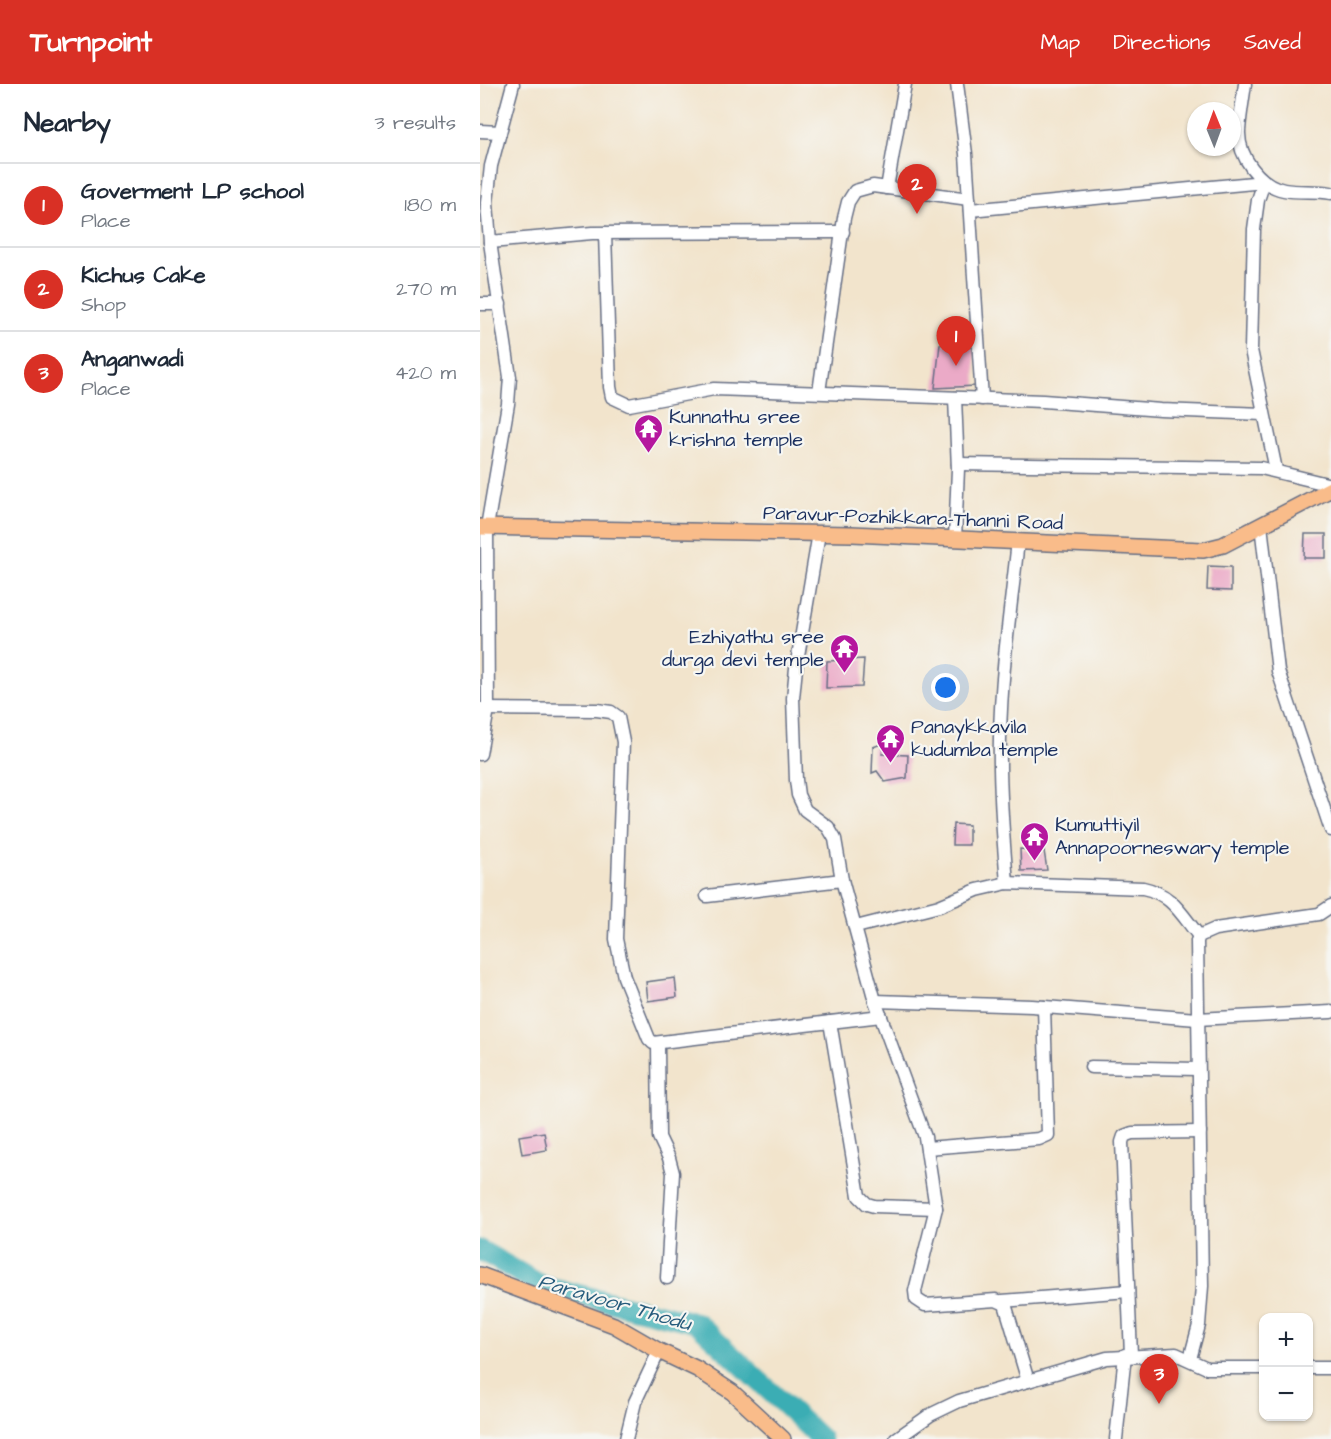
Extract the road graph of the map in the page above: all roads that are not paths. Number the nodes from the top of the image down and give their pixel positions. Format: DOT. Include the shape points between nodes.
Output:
graph roads {
  1 [pos="513,84"];
  2 [pos="905,84"];
  3 [pos="957,84"];
  4 [pos="1245,84"];
  5 [pos="480,131"];
  6 [pos="501,132"];
  7 [pos="1264,182"];
  8 [pos="887,188"];
  9 [pos="1331,193"];
  10 [pos="970,205"];
  11 [pos="843,232"];
  12 [pos="605,233"];
  13 [pos="490,242"];
  14 [pos="480,304"];
  15 [pos="500,304"];
  16 [pos="819,392"];
  17 [pos="955,398"];
  18 [pos="982,399"];
  19 [pos="1263,414"];
  20 [pos="958,464"];
  21 [pos="1276,470"];
  22 [pos="1331,487"];
  23 [pos="1261,525"];
  24 [pos="483,527"];
  25 [pos="819,533"];
  26 [pos="955,539"];
  27 [pos="1018,542"];
  28 [pos="484,709"];
  29 [pos="480,754"];
  30 [pos="1327,805"];
  31 [pos="1331,830"];
  32 [pos="842,880"];
  33 [pos="1006,883"];
  34 [pos="706,897"];
  35 [pos="1331,906"];
  36 [pos="856,927"];
  37 [pos="1199,936"];
  38 [pos="875,1001"];
  39 [pos="1044,1007"];
  40 [pos="1331,1012"];
  41 [pos="880,1016"];
  42 [pos="1197,1019"];
  43 [pos="830,1022"];
  44 [pos="658,1044"];
  45 [pos="1091,1067"];
  46 [pos="1198,1069"];
  47 [pos="1200,1132"];
  48 [pos="927,1148"];
  49 [pos="936,1208"];
  50 [pos="480,1275"];
  51 [pos="667,1278"];
  52 [pos="1128,1291"];
  53 [pos="1002,1301"];
  54 [pos="659,1352"];
  55 [pos="1128,1355"];
  56 [pos="1190,1359"];
  57 [pos="1259,1368"];
  58 [pos="1313,1368"];
  59 [pos="1331,1368"];
  60 [pos="1028,1381"];
  61 [pos="626,1439"];
  62 [pos="783,1439"];
  63 [pos="896,1439"];
  64 [pos="1116,1439"];
  1 -- 6 [label="street"];
  2 -- 8 [label="street"];
  3 -- 10 [label="street"];
  4 -- 7 [label="street" via="1239,133 1252,169"];
  5 -- 6 [label="street"];
  6 -- 13 [label="street" via="491,166 487,203"];
  7 -- 9 [label="street" via="1283,190"];
  7 -- 10 [label="street"];
  7 -- 19 [label="street" via="1254,229 1250,315 1251,350"];
  8 -- 10 [label="street"];
  8 -- 11 [label="street" via="864,187 855,191"];
  10 -- 18 [label="street"];
  11 -- 12 [label="street"];
  11 -- 16 [label="street"];
  12 -- 13 [label="street"];
  12 -- 16 [label="street" via="612,397 629,405 714,389"];
  13 -- 15 [label="street"];
  14 -- 15 [label="street"];
  15 -- 24 [label="street" via="510,386"];
  16 -- 17 [label="street"];
  17 -- 18 [label="street"];
  17 -- 20 [label="street"];
  18 -- 19 [label="street"];
  19 -- 21 [label="street"];
  20 -- 21 [label="street"];
  20 -- 26 [label="street"];
  21 -- 22 [label="street"];
  22 -- 23 [label="main road, Paravur-Pozhikkara-Thanni Road"];
  23 -- 27 [label="main road, Paravur-Pozhikkara-Thanni Road" via="1223,545 1203,550"];
  23 -- 30 [label="street" via="1278,671"];
  24 -- 25 [label="main road, Paravur-Pozhikkara-Thanni Road"];
  24 -- 28 [label="street"];
  25 -- 26 [label="main road, Paravur-Pozhikkara-Thanni Road"];
  25 -- 32 [label="street" via="793,698 796,780 805,810 834,835"];
  26 -- 27 [label="main road, Paravur-Pozhikkara-Thanni Road"];
  27 -- 33 [label="street" via="1000,736"];
  28 -- 29 [label="street"];
  28 -- 44 [label="street" via="597,710 618,717 623,742 616,939 619,960 649,1039"];
  30 -- 31 [label="street"];
  32 -- 34 [label="street"];
  32 -- 36 [label="street"];
  33 -- 36 [label="street" via="939,906"];
  33 -- 37 [label="street" via="1157,891 1167,896"];
  35 -- 37 [label="street" via="1319,914 1215,929"];
  36 -- 38 [label="street"];
  37 -- 42 [label="street" via="1195,950"];
  38 -- 39 [label="street"];
  38 -- 41 [label="street"];
  39 -- 42 [label="street"];
  39 -- 48 [label="street" via="1048,1135 1039,1139"];
  40 -- 42 [label="street"];
  41 -- 43 [label="street"];
  41 -- 48 [label="street"];
  42 -- 46 [label="street"];
  43 -- 44 [label="street"];
  43 -- 49 [label="street" via="859,1196 874,1206"];
  44 -- 51 [label="street" via="659,1137 673,1173"];
  45 -- 46 [label="street"];
  46 -- 47 [label="street"];
  47 -- 52 [label="street" via="1124,1136"];
  47 -- 56 [label="street" via="1201,1311"];
  48 -- 49 [label="street"];
  49 -- 53 [label="street" via="915,1291 918,1303"];
  50 -- 54 [label="main road" via="614,1325"];
  52 -- 53 [label="street"];
  52 -- 55 [label="street"];
  53 -- 60 [label="street" via="1008,1307"];
  54 -- 61 [label="street" via="634,1402"];
  54 -- 62 [label="main road" via="697,1369 732,1392"];
  55 -- 56 [label="street" via="1176,1353"];
  55 -- 60 [label="street"];
  55 -- 64 [label="street"];
  56 -- 57 [label="street" via="1207,1368"];
  58 -- 59 [label="street"];
  60 -- 63 [label="street" via="959,1401"];
}
